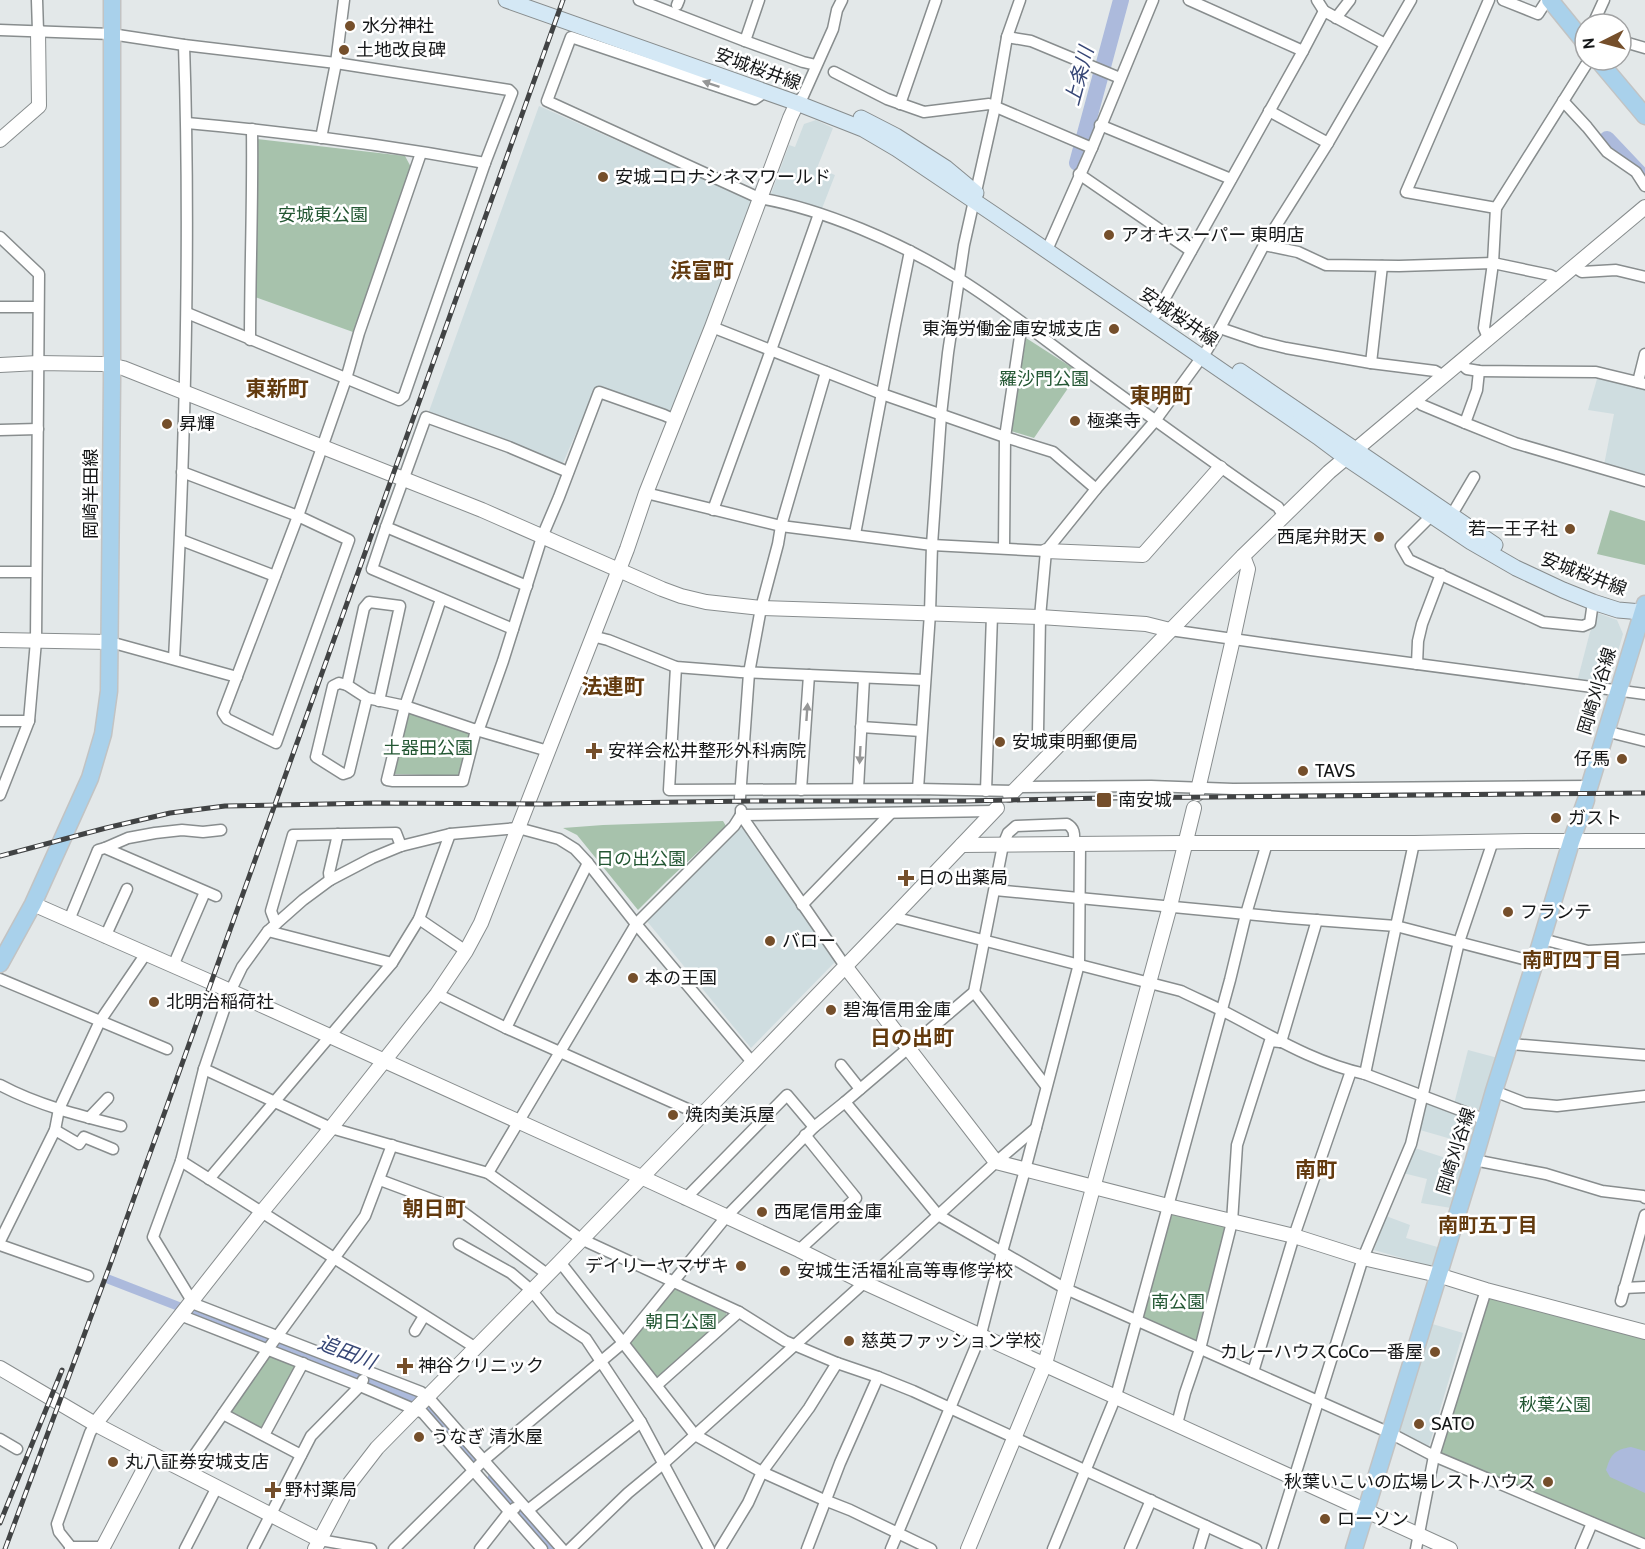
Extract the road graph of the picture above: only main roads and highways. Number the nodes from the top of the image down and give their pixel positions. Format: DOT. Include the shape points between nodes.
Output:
graph roads {
  1 [pos="112,0"];
  2 [pos="506,0"];
  3 [pos="538,0"];
  4 [pos="1549,0"];
  5 [pos="1573,27"];
  6 [pos="1608,72"];
  7 [pos="800,100"];
  8 [pos="1645,116"];
  9 [pos="1049,246"];
  10 [pos="1205,353"];
  11 [pos="1350,454"];
  12 [pos="1644,609"];
  13 [pos="0,964"];
  14 [pos="1353,1549"];
  1 -- 13 [label="main road, 岡崎半田線" via="109,691 103,734 90,778 33,904"];
  2 -- 7 [label="main road, 安城桜井線" via="765,92"];
  3 -- 7 [label="main road, 安城桜井線"];
  4 -- 5 [label="main road"];
  6 -- 8 [label="main road"];
  7 -- 9 [label="main road, 安城桜井線" via="863,129"];
  9 -- 10 [label="main road, 安城桜井線"];
  9 -- 10 [label="main road, 安城桜井線" via="1156,314"];
  10 -- 11 [label="main road, 安城桜井線" via="1318,437"];
  11 -- 12 [label="main road, 安城桜井線" via="1496,546 1560,578"];
  11 -- 12 [label="main road, 安城桜井線" via="1471,542 1516,568 1593,602 1618,610"];
  12 -- 14 [label="main road, 岡崎刈谷線"];
}
